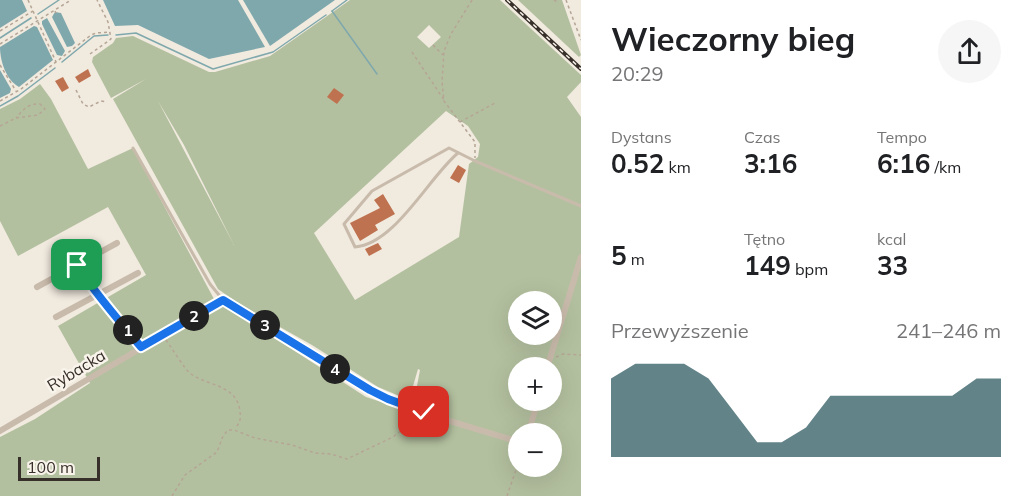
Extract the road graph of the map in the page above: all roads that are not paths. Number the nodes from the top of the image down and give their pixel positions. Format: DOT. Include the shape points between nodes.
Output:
graph roads {
  1 [pos="133,148"];
  2 [pos="458,153"];
  3 [pos="581,206"];
  4 [pos="117,243"];
  5 [pos="581,257"];
  6 [pos="77,265"];
  7 [pos="138,273"];
  8 [pos="37,287"];
  9 [pos="98,295"];
  10 [pos="223,300"];
  11 [pos="56,317"];
  12 [pos="141,347"];
  13 [pos="550,357"];
  14 [pos="0,431"];
  15 [pos="508,439"];
  1 -- 10 [label="lane" via="210,284"];
  2 -- 2 [label="lane" via="448,148 372,191 344,224 356,246 364,246 396,226"];
  2 -- 3 [label="lane"];
  4 -- 6 [label="street"];
  5 -- 13 [label="street"];
  6 -- 8 [label="street"];
  6 -- 9 [label="street"];
  7 -- 9 [label="street"];
  9 -- 11 [label="street"];
  9 -- 12 [label="street"];
  10 -- 12 [label="street, Rybacka"];
  10 -- 15 [label="street" via="388,399"];
  12 -- 14 [label="street, Rybacka"];
}
